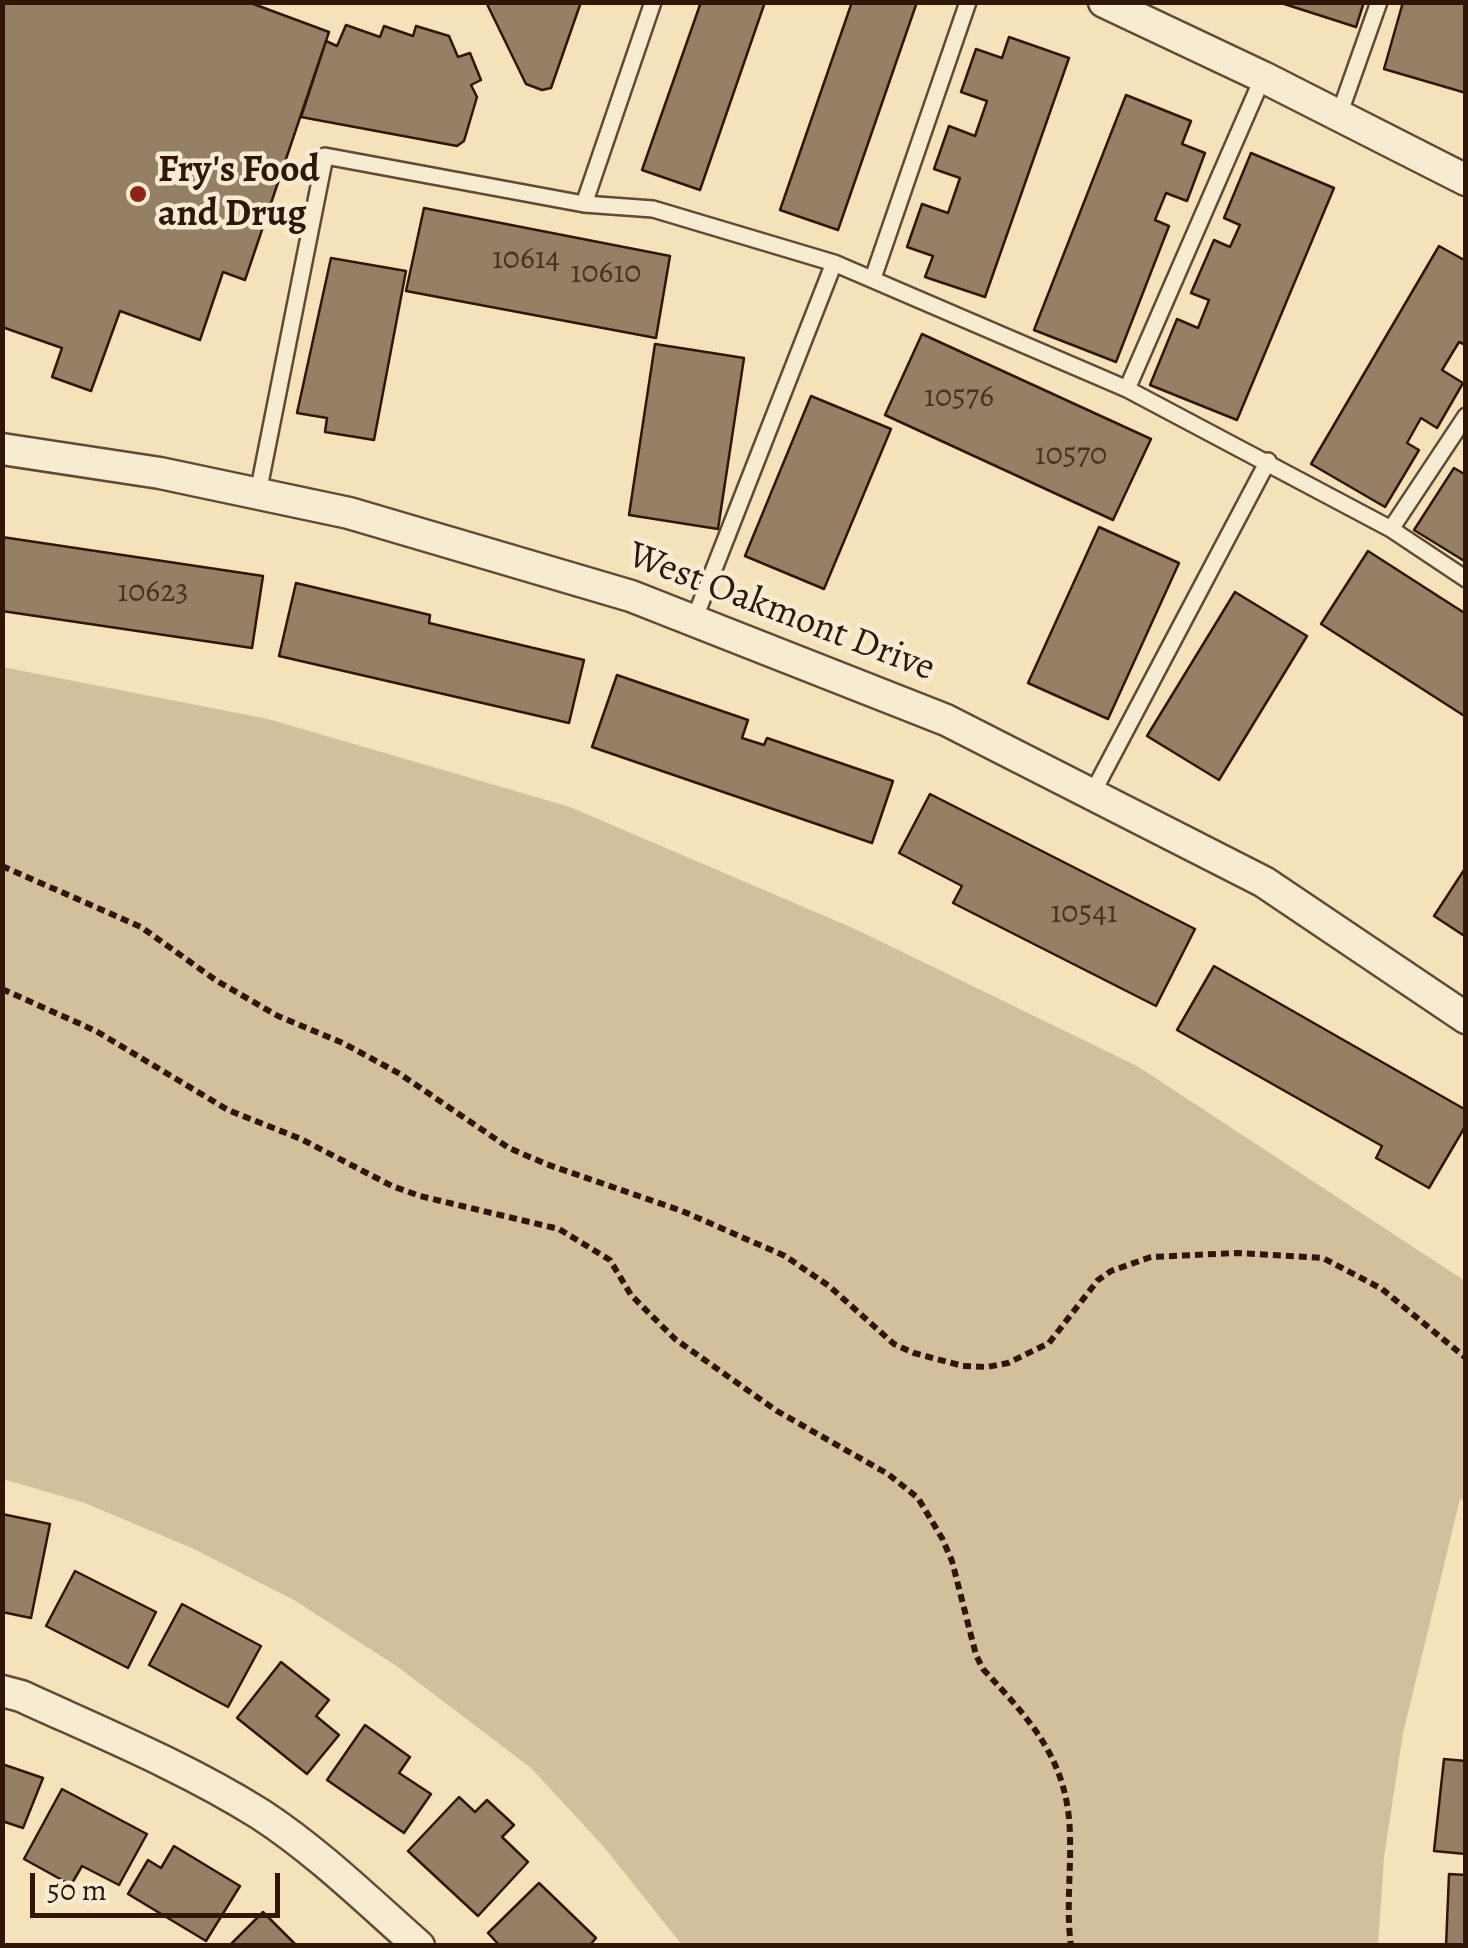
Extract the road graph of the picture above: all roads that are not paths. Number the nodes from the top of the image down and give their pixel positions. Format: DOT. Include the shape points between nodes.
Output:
graph roads {
  1 [pos="653,2"];
  2 [pos="968,2"];
  3 [pos="1104,2"];
  4 [pos="1379,2"];
  5 [pos="1264,77"];
  6 [pos="1339,115"];
  7 [pos="1466,180"];
  8 [pos="584,204"];
  9 [pos="834,263"];
  10 [pos="873,278"];
  11 [pos="1127,388"];
  12 [pos="1466,416"];
  13 [pos="2,449"];
  14 [pos="1268,462"];
  15 [pos="258,494"];
  16 [pos="1392,529"];
  17 [pos="1466,580"];
  18 [pos="694,620"];
  19 [pos="1092,794"];
  20 [pos="1466,1018"];
  21 [pos="2,1691"];
  22 [pos="419,1946"];
  1 -- 8 [label="lane"];
  2 -- 10 [label="lane"];
  3 -- 5 [label="street"];
  4 -- 6 [label="lane"];
  5 -- 6 [label="street"];
  5 -- 11 [label="lane"];
  6 -- 7 [label="street"];
  8 -- 9 [label="lane" via="653,209"];
  8 -- 15 [label="lane" via="326,156"];
  9 -- 10 [label="lane"];
  9 -- 18 [label="lane"];
  10 -- 11 [label="lane"];
  11 -- 14 [label="lane"];
  12 -- 16 [label="lane"];
  13 -- 15 [label="street, West Oakmont Drive"];
  14 -- 16 [label="lane"];
  14 -- 19 [label="lane"];
  15 -- 18 [label="street, West Oakmont Drive" via="349,513"];
  16 -- 17 [label="lane"];
  18 -- 19 [label="street, West Oakmont Drive" via="946,720"];
  19 -- 20 [label="street, West Oakmont Drive" via="1264,882"];
  21 -- 22 [label="street" via="162,1760 262,1815"];
}
